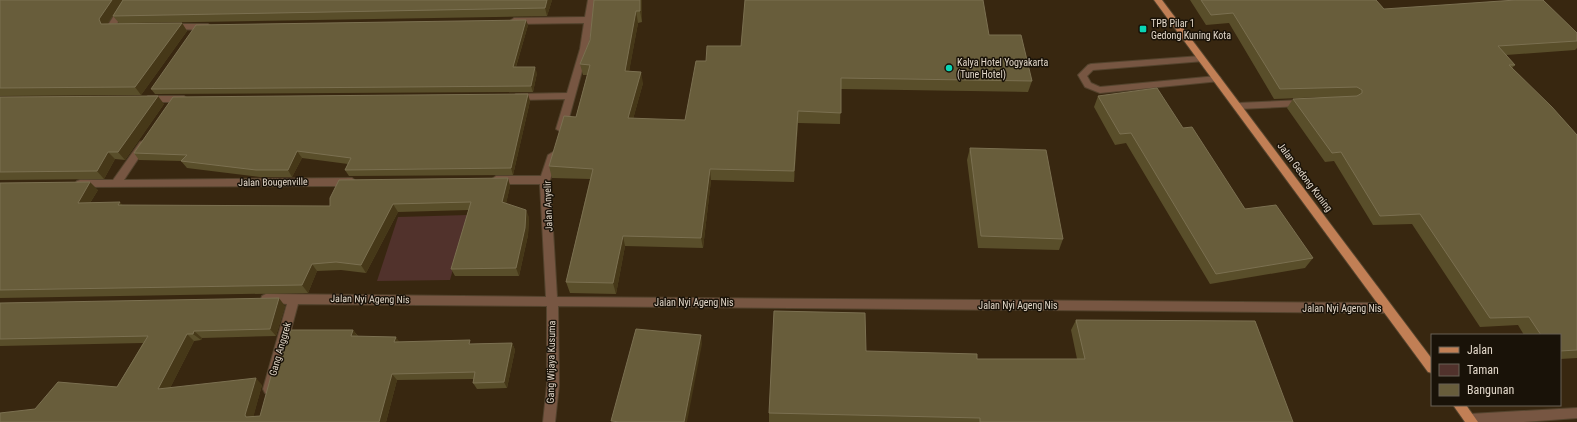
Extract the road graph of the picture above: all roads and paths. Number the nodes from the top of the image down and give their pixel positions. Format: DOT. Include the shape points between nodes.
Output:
graph roads {
  1 [pos="128,0"];
  2 [pos="592,0"];
  3 [pos="1158,0"];
  4 [pos="590,20"];
  5 [pos="507,21"];
  6 [pos="220,26"];
  7 [pos="165,27"];
  8 [pos="118,28"];
  9 [pos="1201,59"];
  10 [pos="1217,79"];
  11 [pos="570,96"];
  12 [pos="144,97"];
  13 [pos="507,97"];
  14 [pos="174,99"];
  15 [pos="197,99"];
  16 [pos="1312,103"];
  17 [pos="1238,106"];
  18 [pos="165,112"];
  19 [pos="147,138"];
  20 [pos="490,180"];
  21 [pos="545,180"];
  22 [pos="362,182"];
  23 [pos="116,184"];
  24 [pos="70,185"];
  25 [pos="255,299"];
  26 [pos="294,299"];
  27 [pos="552,301"];
  28 [pos="1388,308"];
  29 [pos="1431,367"];
  30 [pos="265,401"];
  31 [pos="1460,406"];
  32 [pos="1577,413"];
  33 [pos="1471,421"];
  34 [pos="549,422"];
  1 -- 8 [label="street" via="110,28"];
  2 -- 4 [label="street, Jalan Anyelir"];
  3 -- 9 [label="main road, Jalan Gedong Kuning"];
  4 -- 5 [label="street"];
  4 -- 11 [label="street, Jalan Anyelir"];
  6 -- 7 [label="street" via="193,30"];
  9 -- 10 [label="main road, Jalan Gedong Kuning"];
  9 -- 10 [label="street" via="1091,67 1082,75 1084,82 1091,88 1100,90"];
  10 -- 17 [label="main road, Jalan Gedong Kuning"];
  11 -- 13 [label="street"];
  11 -- 21 [label="street, Jalan Anyelir"];
  12 -- 14 [label="street"];
  14 -- 15 [label="street"];
  14 -- 18 [label="street"];
  16 -- 17 [label="street"];
  17 -- 28 [label="main road, Jalan Gedong Kuning"];
  19 -- 23 [label="street"];
  20 -- 21 [label="street"];
  21 -- 27 [label="street, Jalan Anyelir"];
  22 -- 23 [label="street, Jalan Bougenville"];
  23 -- 24 [label="street, Jalan Bougenville"];
  25 -- 26 [label="street, Jalan Nyi Ageng Nis"];
  26 -- 27 [label="street, Jalan Nyi Ageng Nis"];
  26 -- 30 [label="street, Gang Anggrek"];
  27 -- 28 [label="street, Jalan Nyi Ageng Nis"];
  27 -- 34 [label="street, Gang Wijaya Kusuma" via="553,385"];
  28 -- 29 [label="main road, Jalan Gedong Kuning"];
  31 -- 33 [label="main road"];
  32 -- 33 [label="street"];
}
